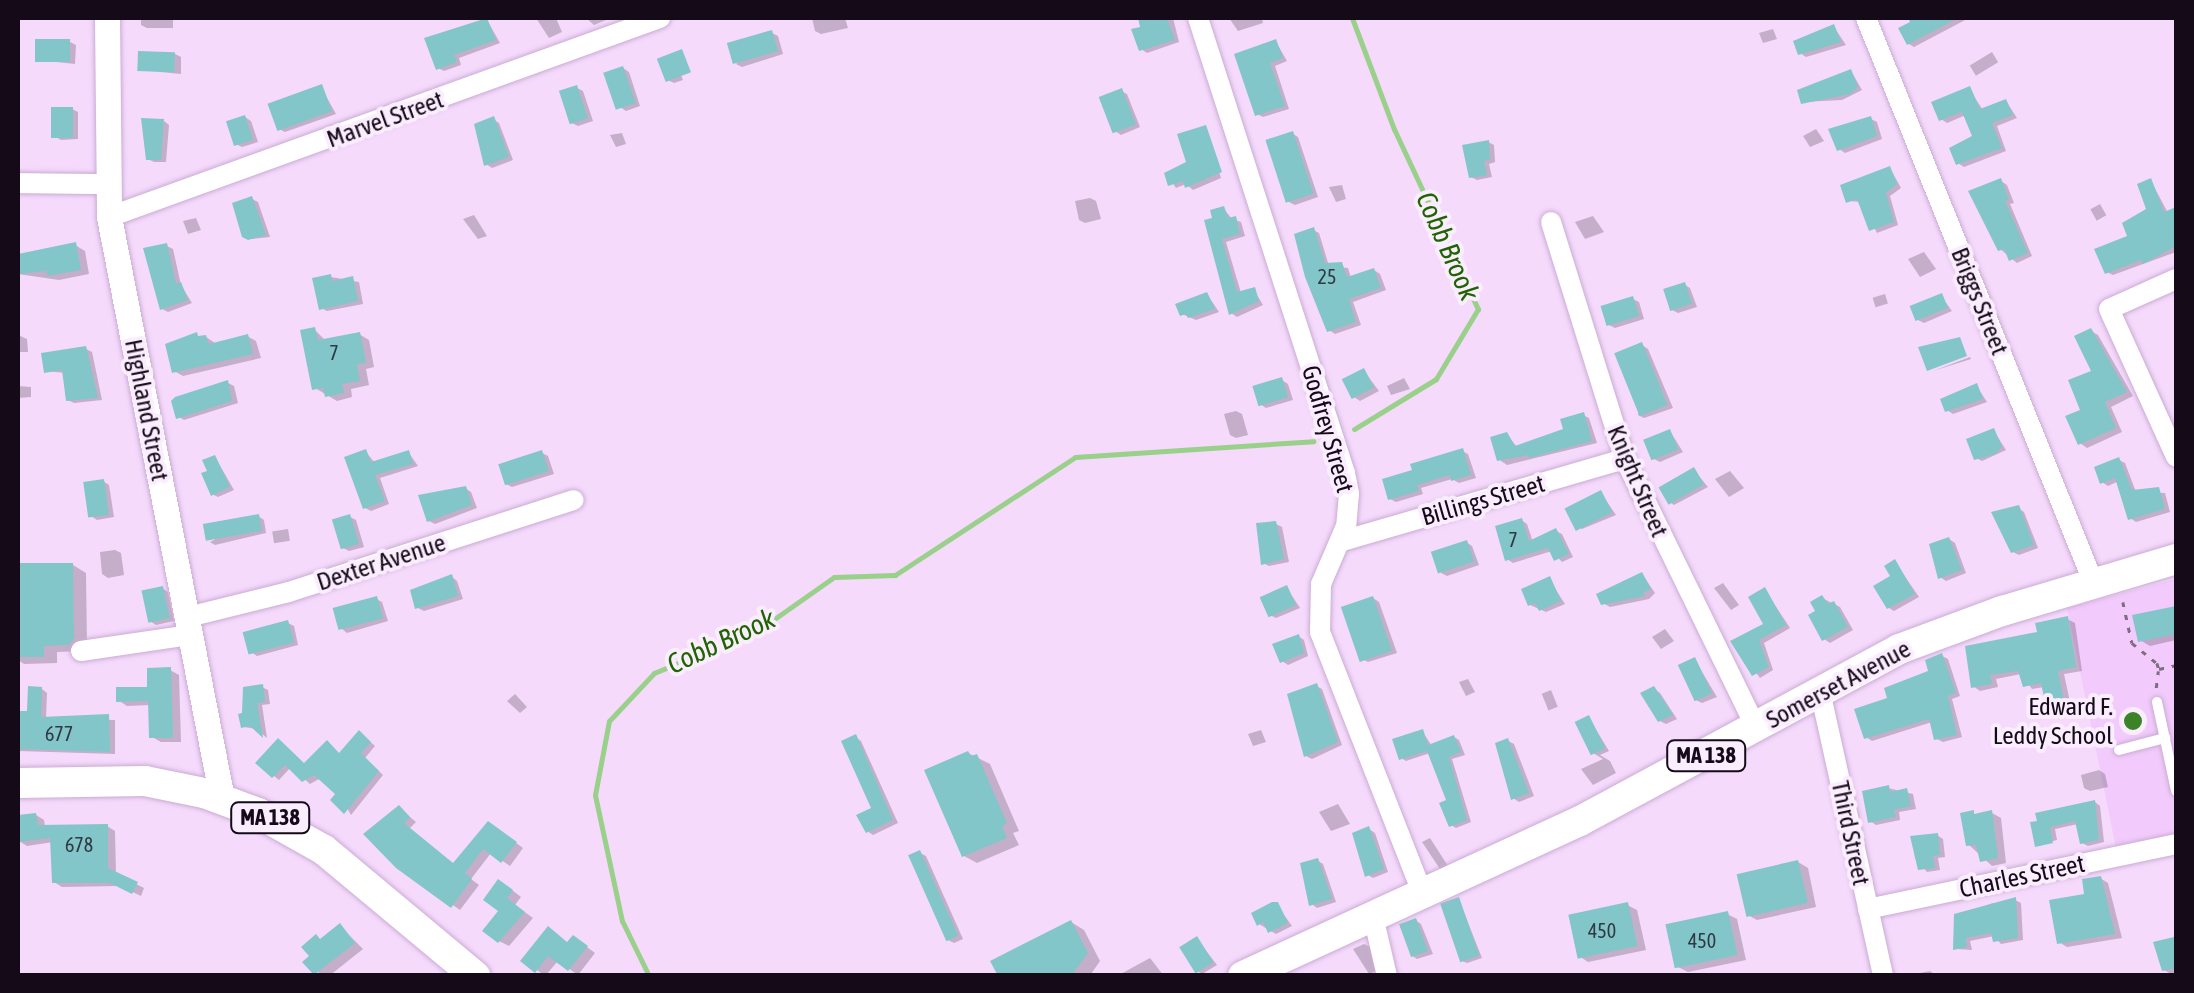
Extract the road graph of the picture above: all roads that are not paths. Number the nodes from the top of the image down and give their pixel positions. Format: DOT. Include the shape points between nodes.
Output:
graph roads {
  1 [pos="107,18"];
  2 [pos="660,18"];
  3 [pos="1198,18"];
  4 [pos="1866,18"];
  5 [pos="18,184"];
  6 [pos="106,184"];
  7 [pos="109,217"];
  8 [pos="1551,222"];
  9 [pos="2176,279"];
  10 [pos="2176,458"];
  11 [pos="1625,459"];
  12 [pos="573,500"];
  13 [pos="1342,541"];
  14 [pos="2176,560"];
  15 [pos="2107,587"];
  16 [pos="190,626"];
  17 [pos="82,652"];
  18 [pos="1820,691"];
  19 [pos="2158,702"];
  20 [pos="1756,728"];
  21 [pos="2165,738"];
  22 [pos="2119,750"];
  23 [pos="18,783"];
  24 [pos="2176,791"];
  25 [pos="222,799"];
  26 [pos="2176,844"];
  27 [pos="1422,892"];
  28 [pos="1868,909"];
  29 [pos="1373,916"];
  30 [pos="475,976"];
  31 [pos="1243,976"];
  32 [pos="1386,976"];
  33 [pos="1882,976"];
  1 -- 6 [label="street, Highland Street"];
  2 -- 7 [label="street, Marvel Street"];
  3 -- 13 [label="street, Godfrey Street" via="1345,473"];
  4 -- 15 [label="street, Briggs Street"];
  5 -- 6 [label="street"];
  6 -- 7 [label="street, Highland Street"];
  7 -- 16 [label="street, Highland Street"];
  8 -- 11 [label="street, Knight Street"];
  9 -- 10 [label="street" via="2108,309"];
  11 -- 13 [label="street, Billings Street"];
  11 -- 20 [label="street, Knight Street"];
  12 -- 16 [label="street, Dexter Avenue"];
  13 -- 27 [label="street, Godfrey Street" via="1322,584 1320,632"];
  14 -- 15 [label="main road, Somerset Avenue / MA 138"];
  15 -- 18 [label="main road, Somerset Avenue / MA 138" via="1934,634"];
  16 -- 17 [label="street, Dexter Avenue"];
  16 -- 25 [label="street, Highland Street"];
  18 -- 20 [label="main road, Somerset Avenue / MA 138"];
  18 -- 28 [label="street, Third Street"];
  19 -- 21 [label="lane"];
  20 -- 27 [label="main road, Somerset Avenue / MA 138" via="1546,838"];
  21 -- 22 [label="lane"];
  21 -- 24 [label="lane"];
  23 -- 25 [label="main road, MA 138" via="145,781"];
  25 -- 30 [label="main road, MA 138" via="324,850"];
  26 -- 28 [label="street, Charles Street"];
  27 -- 29 [label="main road, Somerset Avenue / MA 138"];
  28 -- 33 [label="street, Third Street"];
  29 -- 31 [label="main road, Somerset Avenue / MA 138"];
  29 -- 32 [label="street"];
}
